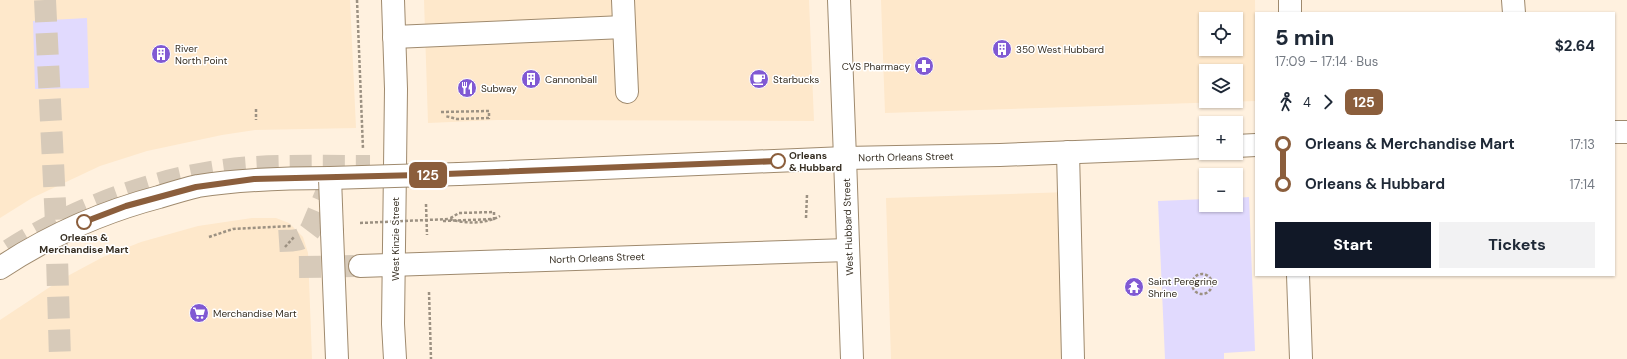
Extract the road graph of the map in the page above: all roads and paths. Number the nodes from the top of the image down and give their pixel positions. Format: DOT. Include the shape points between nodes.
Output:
graph roads {
  1 [pos="357,0"];
  2 [pos="392,0"];
  3 [pos="623,0"];
  4 [pos="839,0"];
  5 [pos="1290,0"];
  6 [pos="1513,0"];
  7 [pos="1290,12"];
  8 [pos="1514,12"];
  9 [pos="624,27"];
  10 [pos="394,38"];
  11 [pos="627,92"];
  12 [pos="256,109"];
  13 [pos="441,112"];
  14 [pos="361,113"];
  15 [pos="445,116"];
  16 [pos="256,120"];
  17 [pos="1615,132"];
  18 [pos="1627,132"];
  19 [pos="1255,145"];
  20 [pos="1243,146"];
  21 [pos="1199,147"];
  22 [pos="1068,152"];
  23 [pos="846,158"];
  24 [pos="330,178"];
  25 [pos="807,195"];
  26 [pos="500,216"];
  27 [pos="806,218"];
  28 [pos="449,219"];
  29 [pos="443,221"];
  30 [pos="357,223"];
  31 [pos="292,226"];
  32 [pos="209,237"];
  33 [pos="294,237"];
  34 [pos="286,247"];
  35 [pos="848,250"];
  36 [pos="395,264"];
  37 [pos="360,266"];
  38 [pos="0,268"];
  39 [pos="1298,276"];
  40 [pos="1210,278"];
  41 [pos="429,298"];
  42 [pos="337,359"];
  43 [pos="395,359"];
  44 [pos="431,359"];
  45 [pos="852,359"];
  46 [pos="1073,359"];
  47 [pos="1301,359"];
  1 -- 14 [label="path"];
  2 -- 10 [label="main road, West Kinzie Street"];
  3 -- 9 [label="main road"];
  4 -- 23 [label="main road, West Hubbard Street"];
  5 -- 7 [label="main road"];
  6 -- 8 [label="main road"];
  9 -- 10 [label="main road"];
  9 -- 11 [label="main road"];
  10 -- 36 [label="main road, West Kinzie Street"];
  12 -- 16 [label="path"];
  13 -- 15 [label="path" via="489,111 489,118 456,119"];
  17 -- 18 [label="main road"];
  19 -- 20 [label="main road"];
  21 -- 22 [label="main road, North Orleans Street"];
  22 -- 23 [label="main road, North Orleans Street"];
  22 -- 46 [label="main road"];
  23 -- 24 [label="main road, North Orleans Street, bridge"];
  23 -- 35 [label="main road, West Hubbard Street"];
  24 -- 38 [label="main road, North Orleans Street" via="254,179 196,187 126,206 56,234"];
  24 -- 42 [label="main road, bridge"];
  25 -- 27 [label="path"];
  26 -- 28 [label="path, bridge" via="492,221 459,222"];
  28 -- 29 [label="path" via="459,213 494,212 494,219"];
  28 -- 30 [label="path, bridge"];
  31 -- 32 [label="path" via="234,229"];
  33 -- 34 [label="path"];
  35 -- 36 [label="main road, North Orleans Street"];
  35 -- 45 [label="main road, West Hubbard Street"];
  36 -- 37 [label="main road, North Orleans Street"];
  36 -- 43 [label="main road, West Kinzie Street"];
  39 -- 47 [label="main road"];
  40 -- 40 [label="path" via="1205,274 1198,275 1192,282 1193,289 1201,294 1208,293 1213,284"];
  41 -- 44 [label="path"];
}
